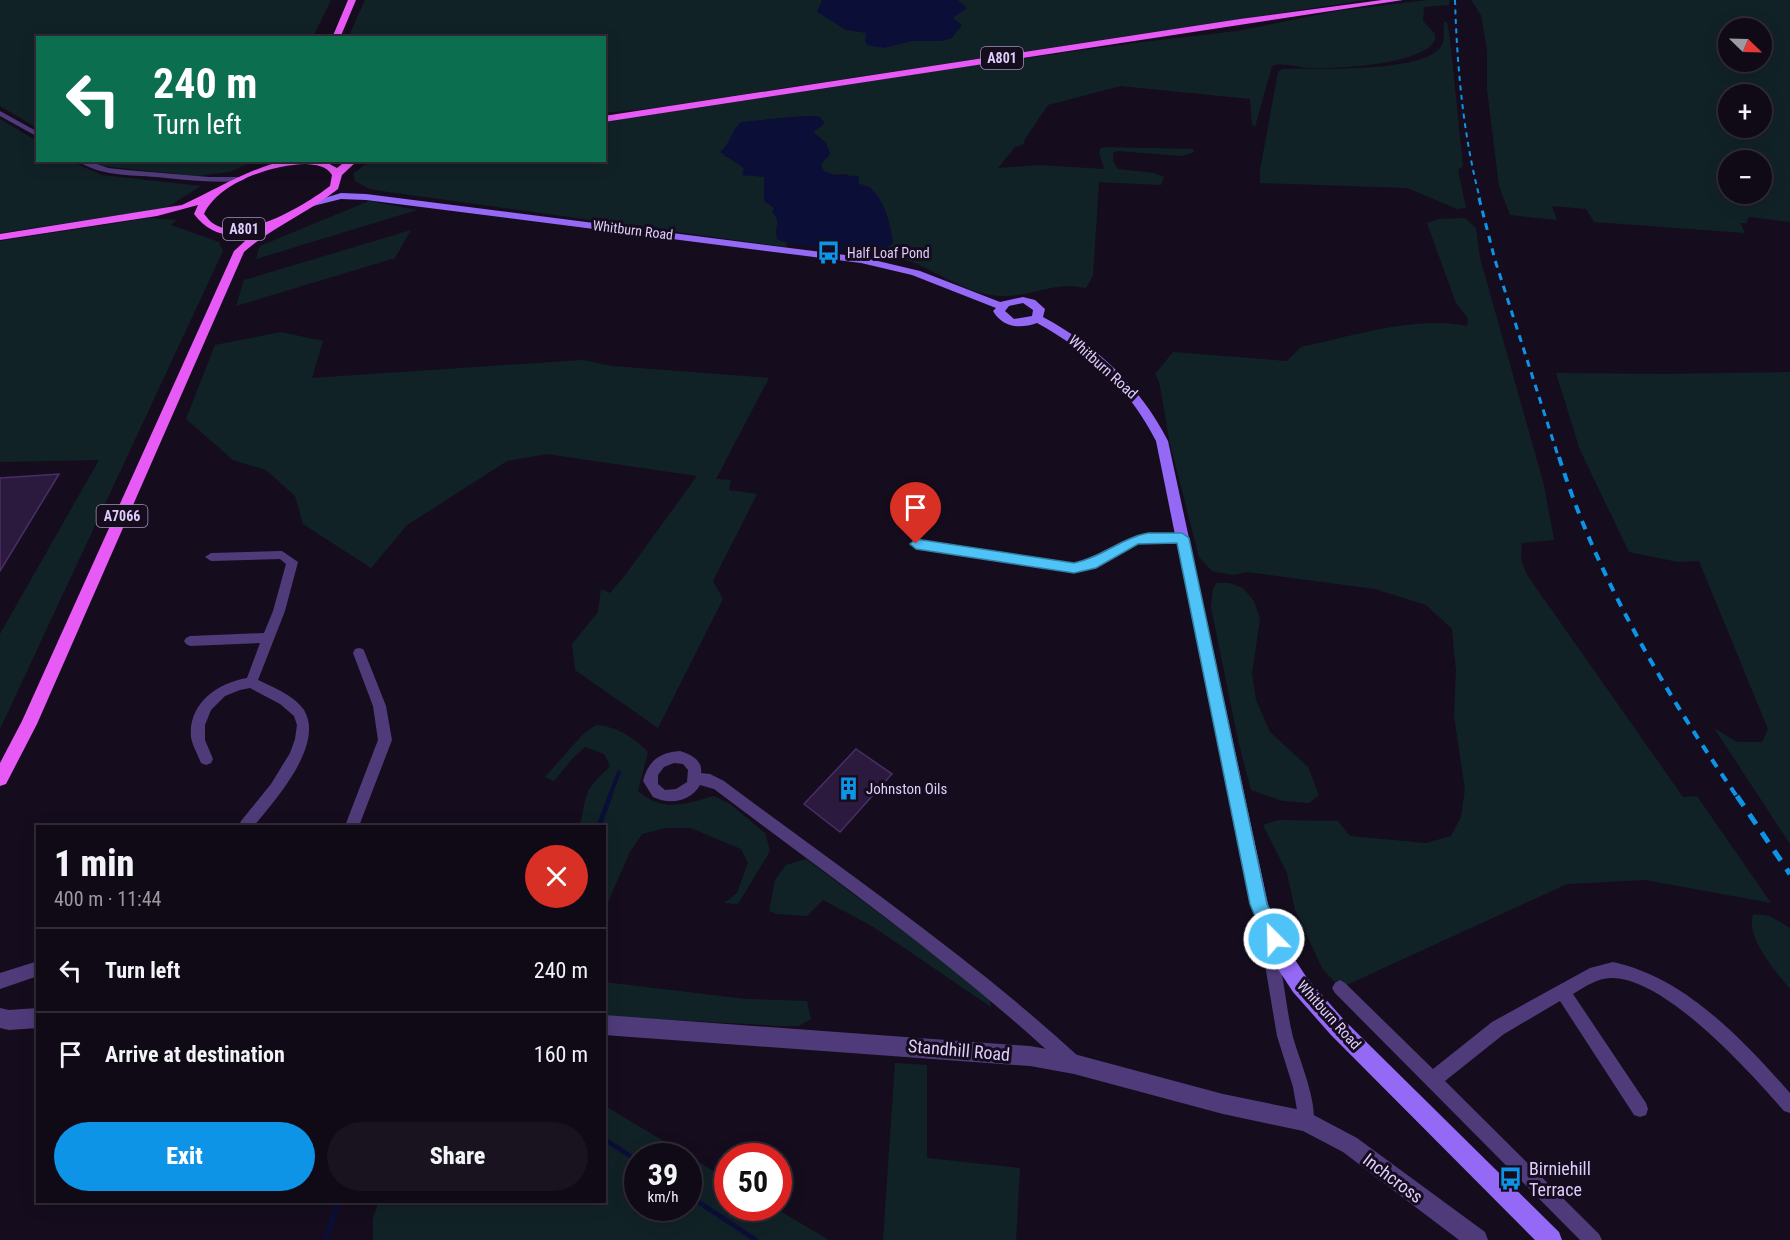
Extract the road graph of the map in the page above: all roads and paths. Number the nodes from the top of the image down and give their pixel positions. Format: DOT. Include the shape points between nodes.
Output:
graph roads {
  1 [pos="352,0"];
  2 [pos="1399,0"];
  3 [pos="337,36"];
  4 [pos="0,113"];
  5 [pos="606,119"];
  6 [pos="36,134"];
  7 [pos="84,162"];
  8 [pos="272,162"];
  9 [pos="295,162"];
  10 [pos="312,162"];
  11 [pos="351,162"];
  12 [pos="337,176"];
  13 [pos="246,177"];
  14 [pos="202,180"];
  15 [pos="210,196"];
  16 [pos="366,197"];
  17 [pos="313,203"];
  18 [pos="157,213"];
  19 [pos="290,215"];
  20 [pos="207,225"];
  21 [pos="224,230"];
  22 [pos="0,237"];
  23 [pos="239,251"];
  24 [pos="1001,306"];
  25 [pos="1037,318"];
  26 [pos="1182,538"];
  27 [pos="916,544"];
  28 [pos="211,557"];
  29 [pos="269,638"];
  30 [pos="190,641"];
  31 [pos="359,653"];
  32 [pos="251,683"];
  33 [pos="207,759"];
  34 [pos="0,778"];
  35 [pos="695,778"];
  36 [pos="247,825"];
  37 [pos="352,825"];
  38 [pos="1281,956"];
  39 [pos="36,969"];
  40 [pos="0,981"];
  41 [pos="1340,988"];
  42 [pos="1563,992"];
  43 [pos="0,1018"];
  44 [pos="36,1018"];
  45 [pos="606,1024"];
  46 [pos="1074,1064"];
  47 [pos="1431,1082"];
  48 [pos="1790,1105"];
  49 [pos="1640,1109"];
  50 [pos="1306,1120"];
  51 [pos="1477,1240"];
  52 [pos="1551,1240"];
  53 [pos="1593,1240"];
  1 -- 3 [label="main road"];
  2 -- 5 [label="main road, A801"];
  4 -- 6 [label="street"];
  7 -- 14 [label="street" via="112,172"];
  8 -- 13 [label="main road"];
  9 -- 13 [label="main road, A801"];
  10 -- 12 [label="main road, A801" via="331,167"];
  11 -- 12 [label="main road, A801"];
  12 -- 16 [label="main road, Whitburn Road" via="346,190"];
  12 -- 17 [label="main road, A801" via="335,187"];
  13 -- 14 [label="street"];
  13 -- 15 [label="main road, A801"];
  14 -- 15 [label="street" via="212,187"];
  15 -- 18 [label="main road, A801"];
  15 -- 20 [label="main road, A801" via="199,214"];
  16 -- 17 [label="main road, Whitburn Road" via="341,196"];
  16 -- 24 [label="main road, Whitburn Road" via="861,260 916,273"];
  17 -- 19 [label="main road, A801"];
  18 -- 20 [label="main road, A801" via="188,217"];
  18 -- 22 [label="main road, A801"];
  19 -- 21 [label="main road, A801" via="253,229"];
  19 -- 23 [label="main road, A7066"];
  20 -- 21 [label="main road, A801"];
  21 -- 23 [label="main road"];
  23 -- 34 [label="main road, A7066" via="33,713"];
  24 -- 25 [label="main road" via="1001,316 1008,321 1025,324"];
  24 -- 25 [label="main road, Whitburn Road" via="1010,301 1031,302 1040,314"];
  25 -- 26 [label="main road, Whitburn Road" via="1075,340 1146,408 1162,441"];
  26 -- 27 [label="street" via="1135,540 1091,565 1074,568"];
  26 -- 38 [label="main road, Whitburn Road" via="1258,904"];
  28 -- 29 [label="street" via="282,555 292,562"];
  29 -- 30 [label="street"];
  29 -- 32 [label="street"];
  31 -- 37 [label="street" via="378,696 385,741"];
  32 -- 33 [label="street" via="225,688 210,700 201,715 198,738"];
  32 -- 36 [label="street" via="299,712 304,724 295,759"];
  35 -- 46 [label="street" via="720,785 967,970"];
  38 -- 50 [label="street" via="1272,959 1285,1036 1301,1087"];
  38 -- 52 [label="main road, Whitburn Road" via="1300,985 1338,1028"];
  39 -- 40 [label="street"];
  41 -- 47 [label="street"];
  42 -- 47 [label="street" via="1498,1028"];
  42 -- 48 [label="street" via="1595,973 1613,970 1655,983 1723,1035"];
  42 -- 49 [label="street"];
  43 -- 44 [label="street"];
  45 -- 46 [label="street, Standhill Road" via="944,1048"];
  46 -- 50 [label="street, Standhill Road" via="1223,1104"];
  47 -- 53 [label="street"];
  50 -- 51 [label="street, Inchcross" via="1350,1145"];
}
